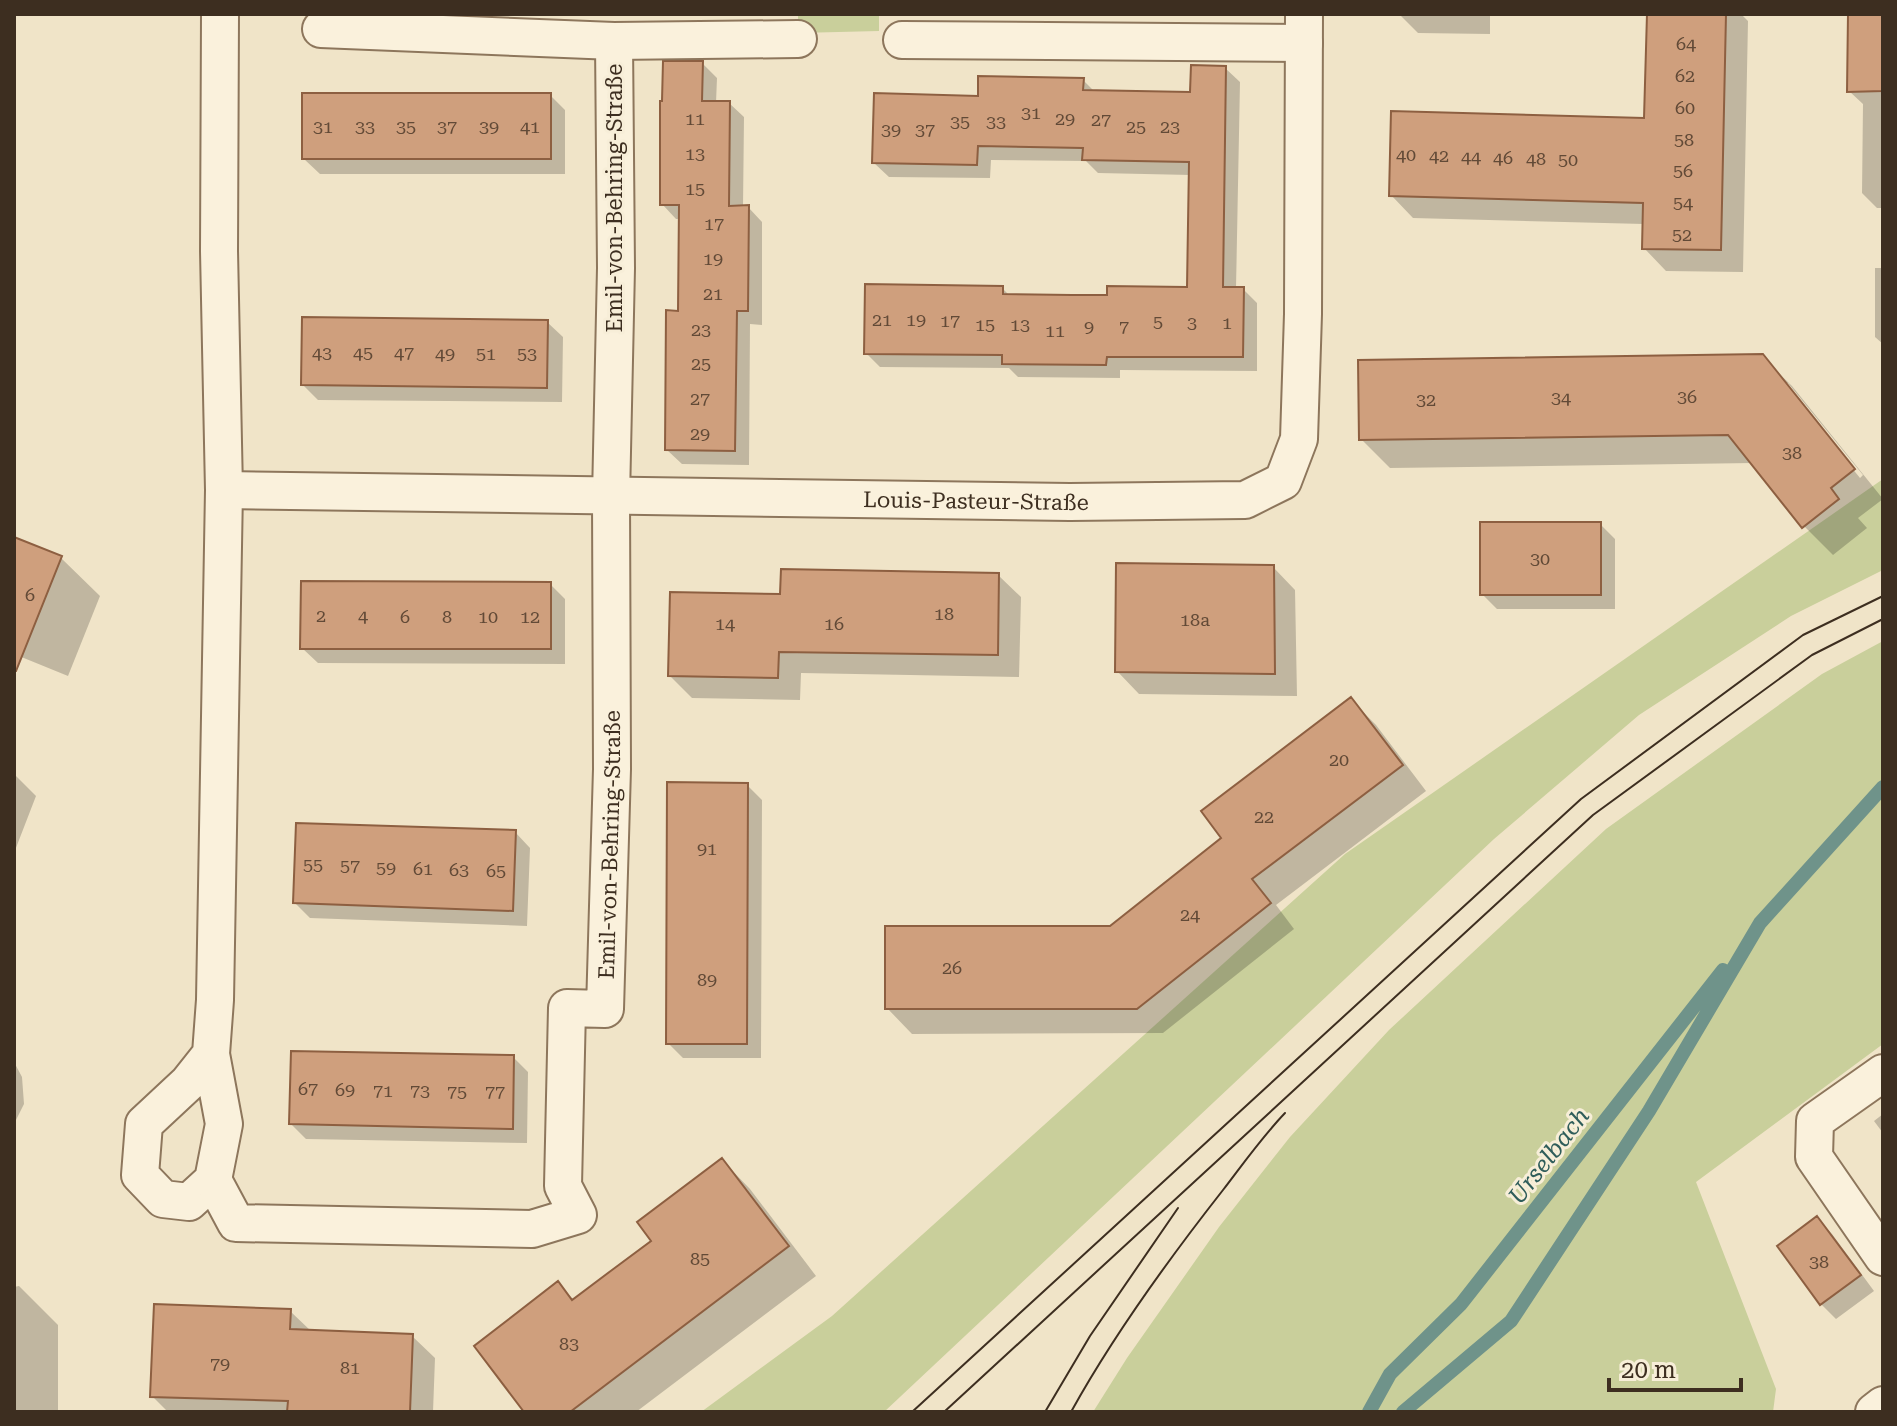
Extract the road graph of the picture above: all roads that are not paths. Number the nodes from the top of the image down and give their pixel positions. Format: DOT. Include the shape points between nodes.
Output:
graph roads {
  1 [pos="220,14"];
  2 [pos="321,29"];
  3 [pos="1304,29"];
  4 [pos="798,39"];
  5 [pos="902,40"];
  6 [pos="614,41"];
  7 [pos="224,490"];
  8 [pos="611,497"];
  9 [pos="211,1054"];
  10 [pos="1883,1073"];
  11 [pos="213,1180"];
  12 [pos="1883,1257"];
  13 [pos="1883,1405"];
  14 [pos="1874,1412"];
  1 -- 7 [label="street"];
  2 -- 6 [label="street, Emil-von-Behring-Straße"];
  3 -- 5 [label="street, Louis-Pasteur-Straße"];
  3 -- 8 [label="street, Louis-Pasteur-Straße" via="1299,439 1283,481 1245,500"];
  4 -- 6 [label="street, Emil-von-Behring-Straße"];
  6 -- 8 [label="street, Emil-von-Behring-Straße"];
  7 -- 8 [label="street, Louis-Pasteur-Straße"];
  7 -- 9 [label="street"];
  8 -- 11 [label="street, Emil-von-Behring-Straße" via="612,769 605,1009 567,1008 563,1186 578,1215 532,1229 236,1223"];
  9 -- 11 [label="street" via="224,1124"];
  9 -- 11 [label="street" via="144,1124 140,1175 163,1199 189,1202"];
  10 -- 12 [label="street" via="1815,1121 1814,1157"];
  13 -- 14 [label="street"];
}
